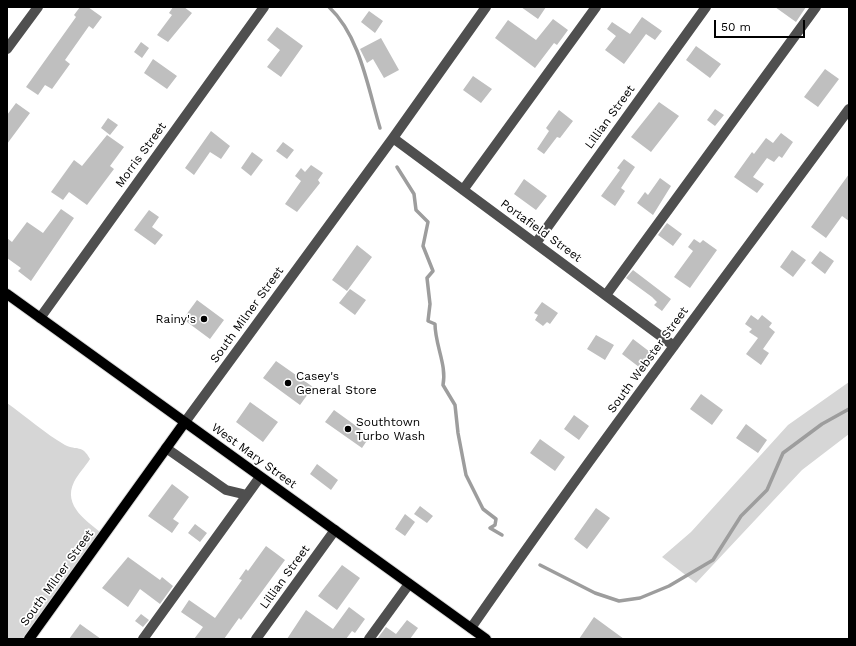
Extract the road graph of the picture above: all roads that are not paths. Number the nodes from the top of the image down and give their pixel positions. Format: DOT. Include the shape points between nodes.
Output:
graph roads {
  1 [pos="38,7"];
  2 [pos="264,7"];
  3 [pos="486,7"];
  4 [pos="596,7"];
  5 [pos="706,7"];
  6 [pos="816,7"];
  7 [pos="7,49"];
  8 [pos="849,109"];
  9 [pos="393,138"];
  10 [pos="463,190"];
  11 [pos="536,243"];
  12 [pos="7,294"];
  13 [pos="606,295"];
  14 [pos="40,318"];
  15 [pos="674,346"];
  16 [pos="185,422"];
  17 [pos="166,448"];
  18 [pos="260,476"];
  19 [pos="247,495"];
  20 [pos="335,530"];
  21 [pos="409,584"];
  22 [pos="471,628"];
  23 [pos="483,638"];
  24 [pos="29,639"];
  25 [pos="144,639"];
  26 [pos="256,639"];
  27 [pos="369,639"];
  1 -- 7 [label="street"];
  2 -- 14 [label="street, Morris Street"];
  3 -- 9 [label="street, South Milner Street"];
  4 -- 10 [label="street"];
  5 -- 11 [label="street, Lillian Street"];
  6 -- 13 [label="street"];
  8 -- 15 [label="street, South Webster Street"];
  9 -- 10 [label="street, Portafield Street"];
  9 -- 16 [label="street, South Milner Street"];
  10 -- 11 [label="street, Portafield Street"];
  11 -- 13 [label="street, Portafield Street"];
  12 -- 14 [label="main road, West Mary Street"];
  13 -- 15 [label="street, Portafield Street"];
  14 -- 16 [label="main road, West Mary Street"];
  15 -- 22 [label="street, South Webster Street"];
  16 -- 17 [label="main road, South Milner Street"];
  16 -- 18 [label="main road, West Mary Street"];
  17 -- 19 [label="street" via="226,490"];
  17 -- 24 [label="main road, South Milner Street"];
  18 -- 19 [label="street"];
  18 -- 20 [label="main road, West Mary Street"];
  19 -- 25 [label="street"];
  20 -- 21 [label="main road, West Mary Street"];
  20 -- 26 [label="street, Lillian Street"];
  21 -- 22 [label="main road, West Mary Street"];
  21 -- 27 [label="street"];
  22 -- 23 [label="main road, West Mary Street"];
}
